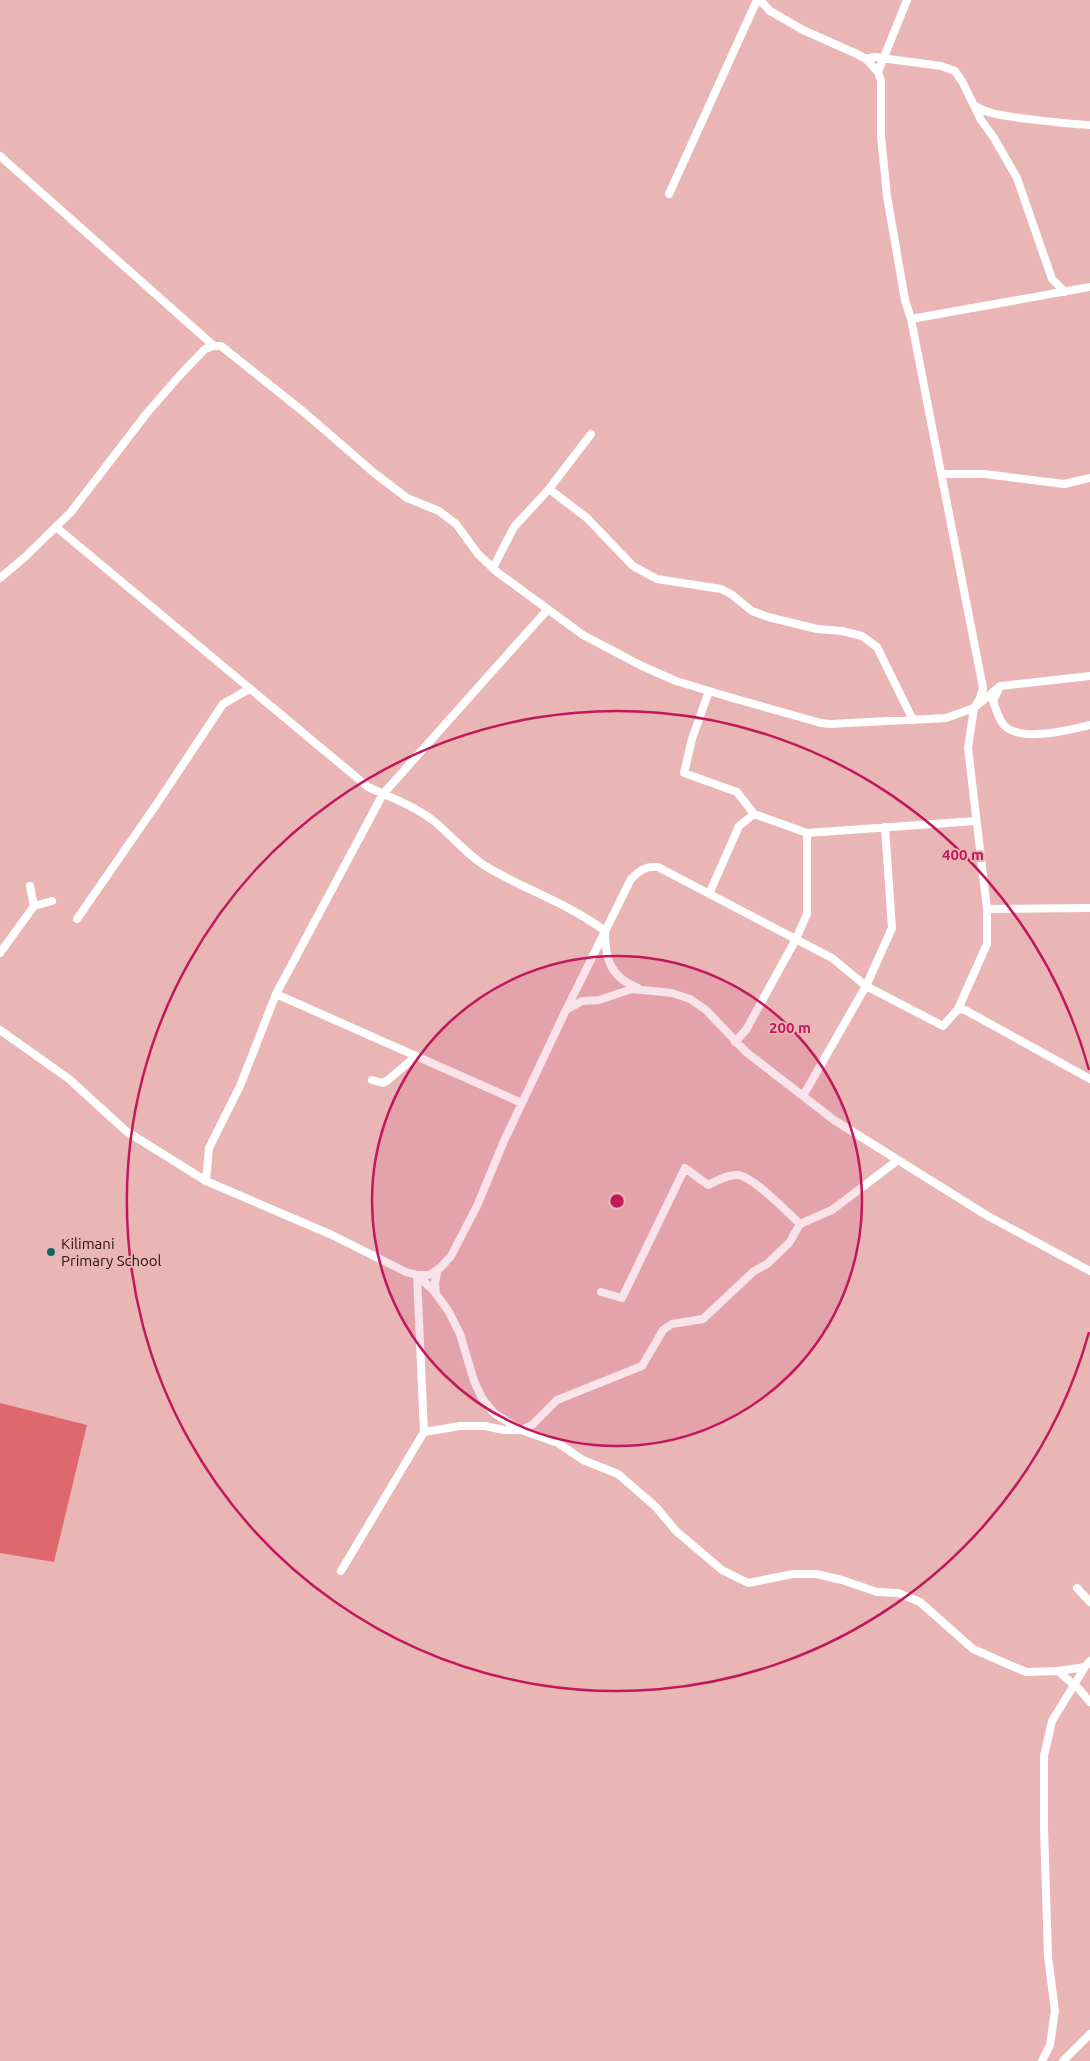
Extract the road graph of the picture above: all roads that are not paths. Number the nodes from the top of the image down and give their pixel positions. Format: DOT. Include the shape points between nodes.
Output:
graph roads {
  1 [pos="759,0"];
  2 [pos="907,0"];
  3 [pos="884,58"];
  4 [pos="866,59"];
  5 [pos="878,72"];
  6 [pos="974,106"];
  7 [pos="1090,125"];
  8 [pos="0,156"];
  9 [pos="669,194"];
  10 [pos="1090,287"];
  11 [pos="1065,292"];
  12 [pos="911,319"];
  13 [pos="214,346"];
  14 [pos="591,434"];
  15 [pos="942,474"];
  16 [pos="1090,478"];
  17 [pos="549,489"];
  18 [pos="56,527"];
  19 [pos="493,568"];
  20 [pos="0,578"];
  21 [pos="548,609"];
  22 [pos="1090,676"];
  23 [pos="1000,686"];
  24 [pos="249,689"];
  25 [pos="709,691"];
  26 [pos="974,708"];
  27 [pos="913,720"];
  28 [pos="1090,725"];
  29 [pos="383,794"];
  30 [pos="754,814"];
  31 [pos="975,820"];
  32 [pos="885,827"];
  33 [pos="807,833"];
  34 [pos="30,886"];
  35 [pos="709,894"];
  36 [pos="52,901"];
  37 [pos="34,906"];
  38 [pos="1090,908"];
  39 [pos="987,910"];
  40 [pos="77,918"];
  41 [pos="605,931"];
  42 [pos="796,939"];
  43 [pos="0,953"];
  44 [pos="866,986"];
  45 [pos="642,990"];
  46 [pos="276,994"];
  47 [pos="958,1009"];
  48 [pos="566,1010"];
  49 [pos="0,1030"];
  50 [pos="735,1042"];
  51 [pos="412,1056"];
  52 [pos="1090,1079"];
  53 [pos="372,1080"];
  54 [pos="802,1096"];
  55 [pos="522,1103"];
  56 [pos="898,1160"];
  57 [pos="206,1181"];
  58 [pos="800,1224"];
  59 [pos="438,1270"];
  60 [pos="1090,1272"];
  61 [pos="417,1275"];
  62 [pos="601,1292"];
  63 [pos="436,1294"];
  64 [pos="521,1430"];
  65 [pos="424,1432"];
  66 [pos="341,1571"];
  67 [pos="1077,1588"];
  68 [pos="1090,1602"];
  69 [pos="1088,1664"];
  70 [pos="1058,1671"];
  71 [pos="1074,1685"];
  72 [pos="1090,1702"];
  73 [pos="1090,2034"];
  74 [pos="1042,2061"];
  75 [pos="1063,2061"];
  1 -- 4 [label="street" via="770,11 803,30"];
  1 -- 9 [label="street"];
  2 -- 3 [label="street"];
  3 -- 4 [label="street"];
  3 -- 5 [label="street"];
  3 -- 6 [label="street" via="955,71"];
  4 -- 5 [label="street"];
  5 -- 12 [label="street" via="886,187"];
  6 -- 7 [label="street" via="986,113 1003,116"];
  6 -- 11 [label="street" via="1018,178 1052,278"];
  8 -- 13 [label="street"];
  10 -- 11 [label="street"];
  11 -- 12 [label="street"];
  12 -- 15 [label="street"];
  13 -- 18 [label="street" via="205,349 174,381"];
  13 -- 19 [label="street" via="221,346 235,355 407,498 439,511 456,524"];
  14 -- 17 [label="street"];
  15 -- 16 [label="street" via="985,474 1064,484"];
  15 -- 26 [label="street" via="983,688"];
  17 -- 19 [label="street" via="514,527"];
  17 -- 27 [label="street" via="587,518 633,566 656,579 721,589 752,611 768,617 862,636 876,647"];
  18 -- 20 [label="street"];
  18 -- 24 [label="street"];
  19 -- 21 [label="street"];
  21 -- 25 [label="street" via="583,635 642,666"];
  21 -- 29 [label="street"];
  22 -- 23 [label="street"];
  23 -- 26 [label="street"];
  23 -- 28 [label="street" via="993,701 998,716 1006,727 1024,735"];
  24 -- 29 [label="street" via="368,787"];
  24 -- 40 [label="street" via="223,704"];
  25 -- 27 [label="street" via="822,723"];
  25 -- 30 [label="street" via="684,773 737,792"];
  26 -- 27 [label="street" via="946,718"];
  26 -- 31 [label="street" via="968,748"];
  29 -- 41 [label="street" via="412,806 486,866 561,903"];
  29 -- 46 [label="street"];
  30 -- 33 [label="street"];
  30 -- 35 [label="street" via="739,826"];
  31 -- 32 [label="street"];
  31 -- 39 [label="street"];
  32 -- 33 [label="street"];
  32 -- 44 [label="street" via="892,928"];
  33 -- 42 [label="street" via="807,914"];
  34 -- 37 [label="street"];
  35 -- 41 [label="street" via="658,867 648,866 631,879"];
  35 -- 42 [label="street"];
  36 -- 37 [label="street"];
  37 -- 43 [label="street"];
  38 -- 39 [label="street"];
  39 -- 47 [label="street" via="987,944"];
  41 -- 45 [label="street" via="609,964 630,985"];
  41 -- 48 [label="street"];
  42 -- 44 [label="street" via="832,958"];
  42 -- 50 [label="street" via="746,1030"];
  44 -- 47 [label="street" via="943,1026"];
  44 -- 54 [label="street"];
  45 -- 48 [label="street" via="632,989 599,1000 582,1001"];
  45 -- 50 [label="street" via="672,993 690,999 706,1010"];
  46 -- 51 [label="street"];
  46 -- 57 [label="street" via="240,1086 209,1148"];
  47 -- 52 [label="street" via="973,1014"];
  48 -- 55 [label="street"];
  49 -- 57 [label="street" via="69,1080 126,1131"];
  50 -- 54 [label="street"];
  51 -- 53 [label="street" via="388,1080 383,1083"];
  51 -- 55 [label="street"];
  54 -- 56 [label="street"];
  55 -- 59 [label="street" via="477,1206 451,1256"];
  56 -- 58 [label="street" via="832,1210"];
  56 -- 60 [label="street" via="986,1216"];
  57 -- 61 [label="street"];
  58 -- 62 [label="street" via="767,1192 740,1175 708,1185 685,1168 622,1298"];
  58 -- 64 [label="street" via="784,1248 703,1319 672,1324 662,1330 642,1366 556,1400 532,1425"];
  59 -- 61 [label="street" via="429,1275"];
  59 -- 63 [label="street" via="434,1282"];
  61 -- 63 [label="street"];
  61 -- 65 [label="street"];
  63 -- 64 [label="street" via="460,1334 482,1398 494,1413"];
  64 -- 65 [label="street" via="460,1426"];
  64 -- 70 [label="street" via="558,1443 583,1460 618,1474 701,1553 722,1570 748,1583 793,1574 816,1574 877,1592 898,1593 920,1602 973,1649 1026,1672"];
  65 -- 66 [label="street"];
  67 -- 68 [label="street"];
  69 -- 70 [label="street"];
  69 -- 71 [label="street"];
  70 -- 71 [label="street"];
  71 -- 72 [label="street"];
  71 -- 74 [label="street" via="1052,1722 1044,1756 1048,1956 1054,2011 1050,2045"];
  73 -- 75 [label="street"];
}
